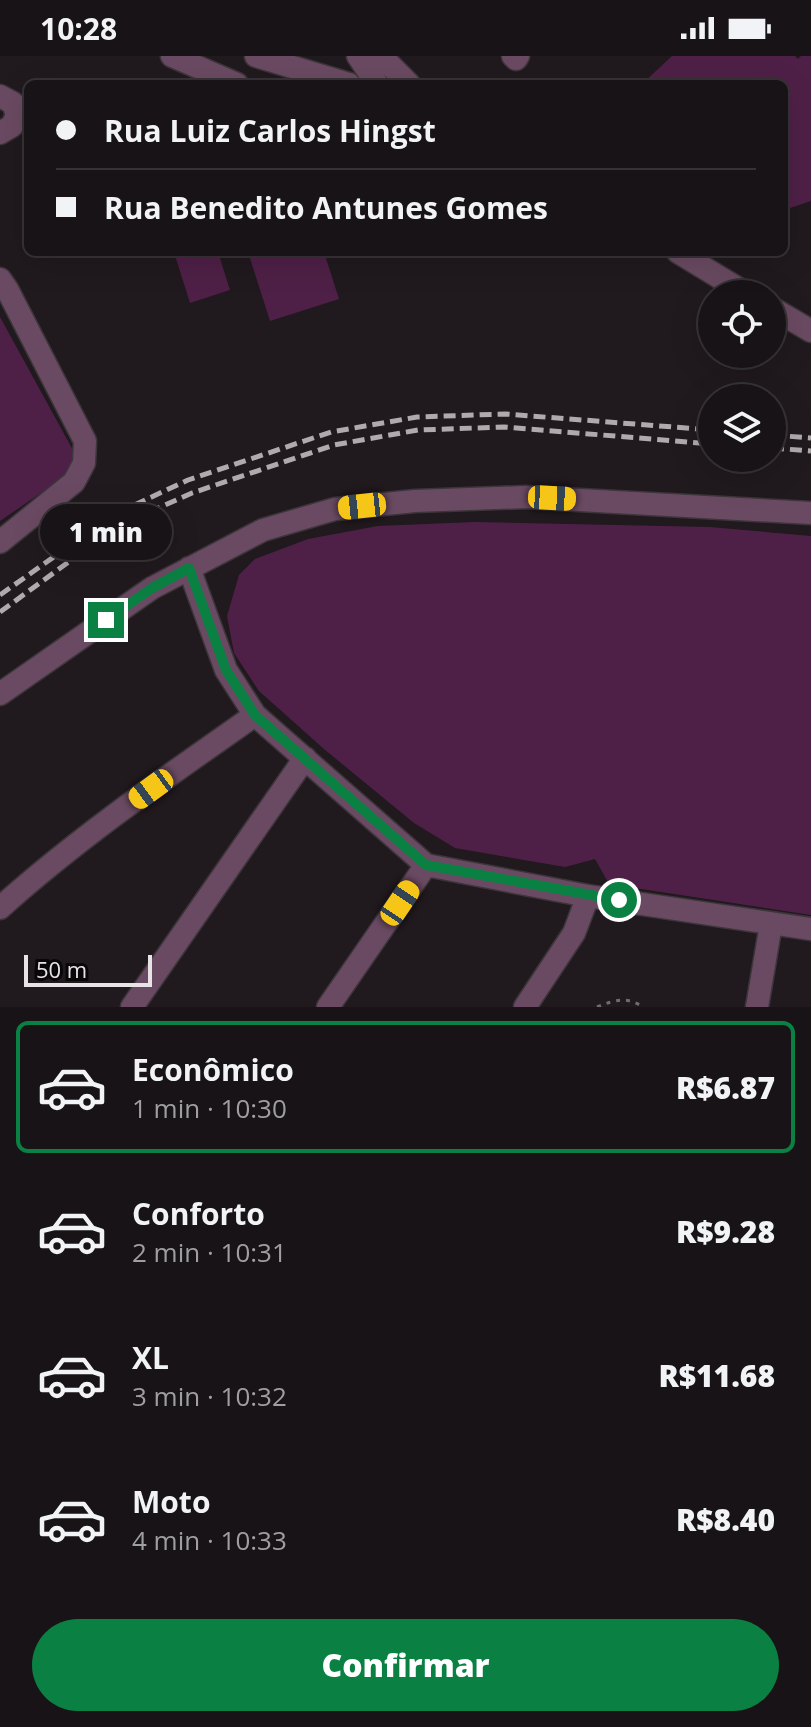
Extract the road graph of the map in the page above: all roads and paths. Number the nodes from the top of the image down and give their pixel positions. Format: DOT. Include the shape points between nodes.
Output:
graph roads {
  1 [pos="172,56"];
  2 [pos="358,56"];
  3 [pos="381,56"];
  4 [pos="266,57"];
  5 [pos="228,80"];
  6 [pos="337,80"];
  7 [pos="374,80"];
  8 [pos="405,80"];
  9 [pos="0,96"];
  10 [pos="14,126"];
  11 [pos="685,256"];
  12 [pos="0,279"];
  13 [pos="724,280"];
  14 [pos="786,316"];
  15 [pos="811,331"];
  16 [pos="811,513"];
  17 [pos="0,542"];
  18 [pos="189,568"];
  19 [pos="0,694"];
  20 [pos="255,715"];
  21 [pos="305,758"];
  22 [pos="426,865"];
  23 [pos="588,896"];
  24 [pos="0,908"];
  25 [pos="771,924"];
  26 [pos="811,929"];
  27 [pos="132,1007"];
  28 [pos="328,1007"];
  29 [pos="525,1007"];
  30 [pos="597,1007"];
  31 [pos="643,1007"];
  32 [pos="757,1007"];
  1 -- 5 [label="street"];
  2 -- 7 [label="street"];
  3 -- 8 [label="street"];
  4 -- 6 [label="street"];
  9 -- 10 [label="street" via="16,108"];
  11 -- 13 [label="street"];
  12 -- 17 [label="street" via="85,441 84,463 74,482"];
  14 -- 15 [label="street"];
  16 -- 18 [label="street" via="526,497 415,501 335,509 263,530"];
  18 -- 19 [label="street"];
  18 -- 20 [label="street" via="226,670"];
  20 -- 21 [label="street"];
  20 -- 24 [label="street" via="127,806"];
  21 -- 22 [label="street"];
  21 -- 27 [label="street"];
  22 -- 23 [label="street"];
  22 -- 28 [label="street"];
  23 -- 25 [label="street"];
  23 -- 29 [label="street" via="574,933"];
  25 -- 26 [label="street"];
  25 -- 32 [label="street"];
  30 -- 31 [label="path" via="621,999"];
}
